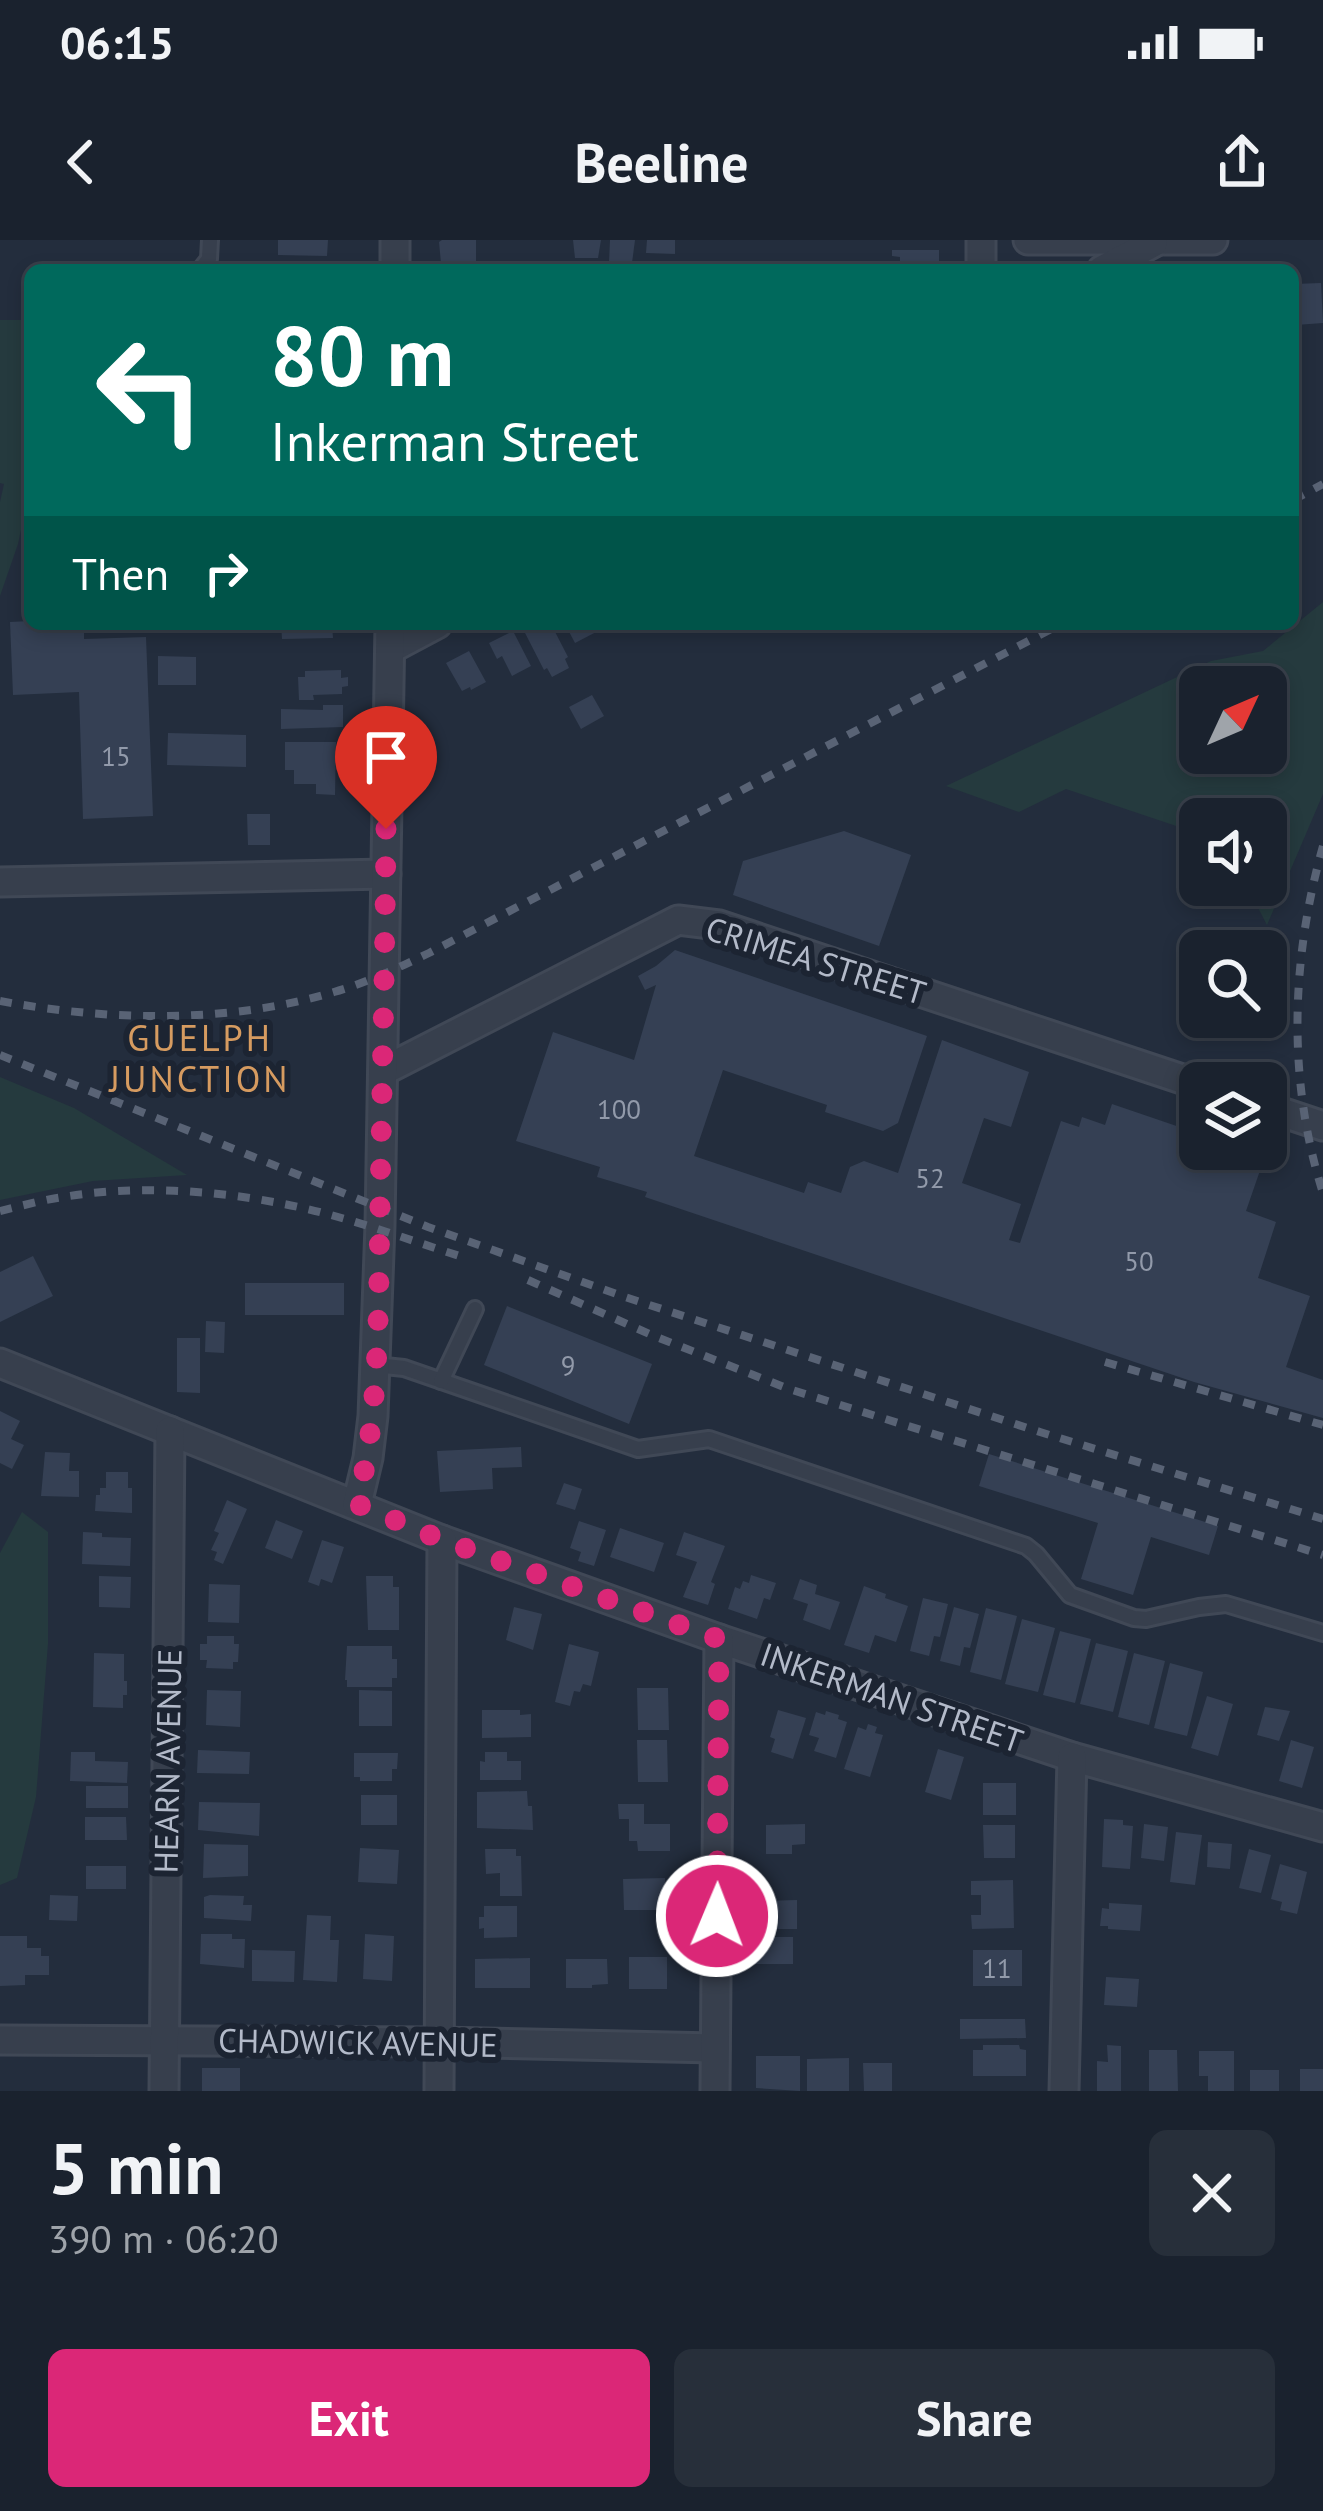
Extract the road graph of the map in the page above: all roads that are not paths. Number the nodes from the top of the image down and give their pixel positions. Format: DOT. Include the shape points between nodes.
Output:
graph roads {
  1 [pos="1028,240"];
  2 [pos="1213,240"];
  3 [pos="1157,242"];
  4 [pos="1114,264"];
  5 [pos="390,637"];
  6 [pos="386,874"];
  7 [pos="0,882"];
  8 [pos="382,1071"];
  9 [pos="1179,1078"];
  10 [pos="1287,1114"];
  11 [pos="1323,1126"];
  12 [pos="475,1309"];
  13 [pos="1,1362"];
  14 [pos="375,1365"];
  15 [pos="441,1381"];
  16 [pos="170,1431"];
  17 [pos="357,1504"];
  18 [pos="442,1540"];
  19 [pos="1323,1634"];
  20 [pos="719,1639"];
  21 [pos="1072,1757"];
  22 [pos="1323,1827"];
  23 [pos="0,2040"];
  24 [pos="164,2040"];
  25 [pos="440,2042"];
  26 [pos="716,2048"];
  27 [pos="164,2091"];
  28 [pos="439,2091"];
  29 [pos="716,2091"];
  30 [pos="1064,2091"];
  1 -- 3 [label="street"];
  2 -- 3 [label="street"];
  3 -- 4 [label="street"];
  5 -- 6 [label="street"];
  6 -- 7 [label="street"];
  6 -- 8 [label="street"];
  8 -- 9 [label="street, CRIMEA STREET" via="678,920 719,925"];
  8 -- 14 [label="street"];
  10 -- 11 [label="street"];
  12 -- 15 [label="lane"];
  13 -- 16 [label="street, INKERMAN STREET"];
  14 -- 15 [label="lane"];
  14 -- 17 [label="street"];
  15 -- 19 [label="lane" via="638,1449 709,1439 1026,1546 1070,1595 1133,1618 1226,1604"];
  16 -- 17 [label="street, INKERMAN STREET"];
  16 -- 24 [label="street, HEARN AVENUE"];
  17 -- 18 [label="street, INKERMAN STREET"];
  18 -- 20 [label="street, INKERMAN STREET"];
  18 -- 25 [label="street"];
  20 -- 21 [label="street, INKERMAN STREET"];
  20 -- 26 [label="street"];
  21 -- 22 [label="street, INKERMAN STREET"];
  21 -- 30 [label="street"];
  23 -- 24 [label="street, CHADWICK AVENUE"];
  24 -- 25 [label="street, CHADWICK AVENUE"];
  24 -- 27 [label="street, HEARN AVENUE"];
  25 -- 26 [label="street, CHADWICK AVENUE"];
  25 -- 28 [label="street"];
  26 -- 29 [label="street"];
}
